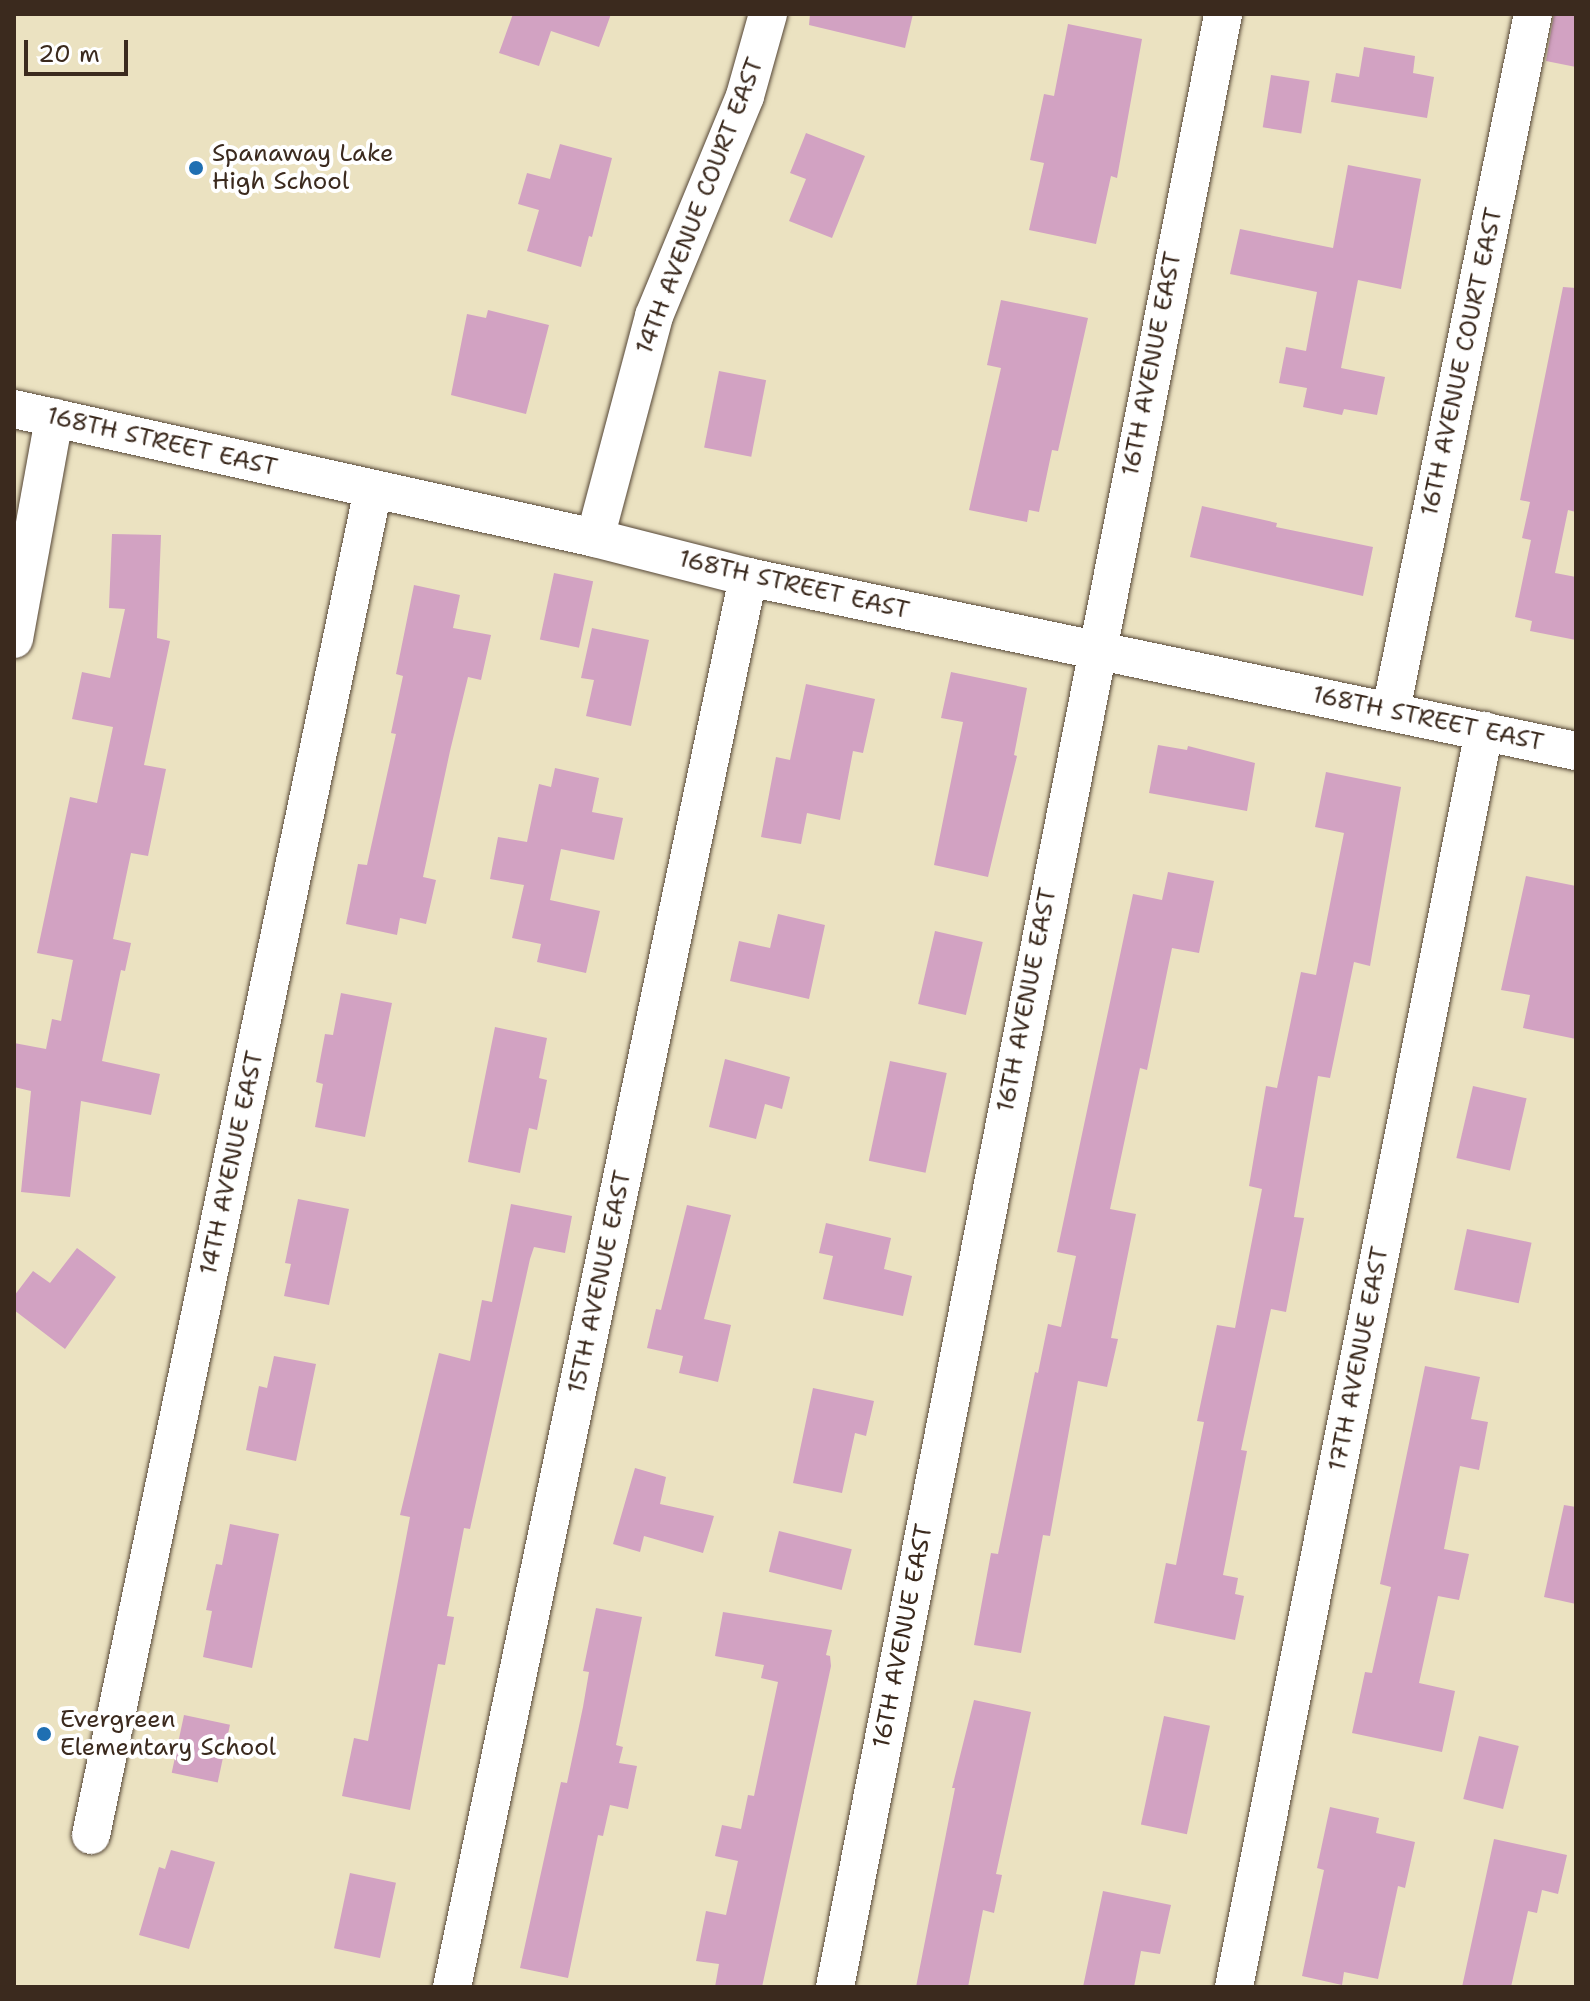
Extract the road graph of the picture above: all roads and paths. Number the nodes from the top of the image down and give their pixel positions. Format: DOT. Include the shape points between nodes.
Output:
graph roads {
  1 [pos="768,14"];
  2 [pos="1223,14"];
  3 [pos="1533,14"];
  4 [pos="14,409"];
  5 [pos="54,418"];
  6 [pos="373,490"];
  7 [pos="595,538"];
  8 [pos="748,577"];
  9 [pos="14,639"];
  10 [pos="1095,650"];
  11 [pos="1391,710"];
  12 [pos="1484,731"];
  13 [pos="1576,751"];
  14 [pos="91,1835"];
  15 [pos="452,1987"];
  16 [pos="835,1987"];
  17 [pos="1234,1987"];
  1 -- 7 [label="street, 14TH AVENUE COURT EAST" via="745,96 654,316"];
  2 -- 10 [label="street, 16TH AVENUE EAST"];
  3 -- 11 [label="street, 16TH AVENUE COURT EAST"];
  4 -- 5 [label="street, 168TH STREET EAST"];
  5 -- 6 [label="street, 168TH STREET EAST"];
  5 -- 9 [label="street"];
  6 -- 7 [label="street, 168TH STREET EAST"];
  6 -- 14 [label="street, 14TH AVENUE EAST"];
  7 -- 8 [label="street, 168TH STREET EAST"];
  8 -- 10 [label="street, 168TH STREET EAST"];
  8 -- 15 [label="street, 15TH AVENUE EAST"];
  10 -- 11 [label="street, 168TH STREET EAST"];
  10 -- 16 [label="street, 16TH AVENUE EAST"];
  11 -- 12 [label="street, 168TH STREET EAST"];
  12 -- 13 [label="street, 168TH STREET EAST"];
  12 -- 17 [label="street, 17TH AVENUE EAST"];
}
